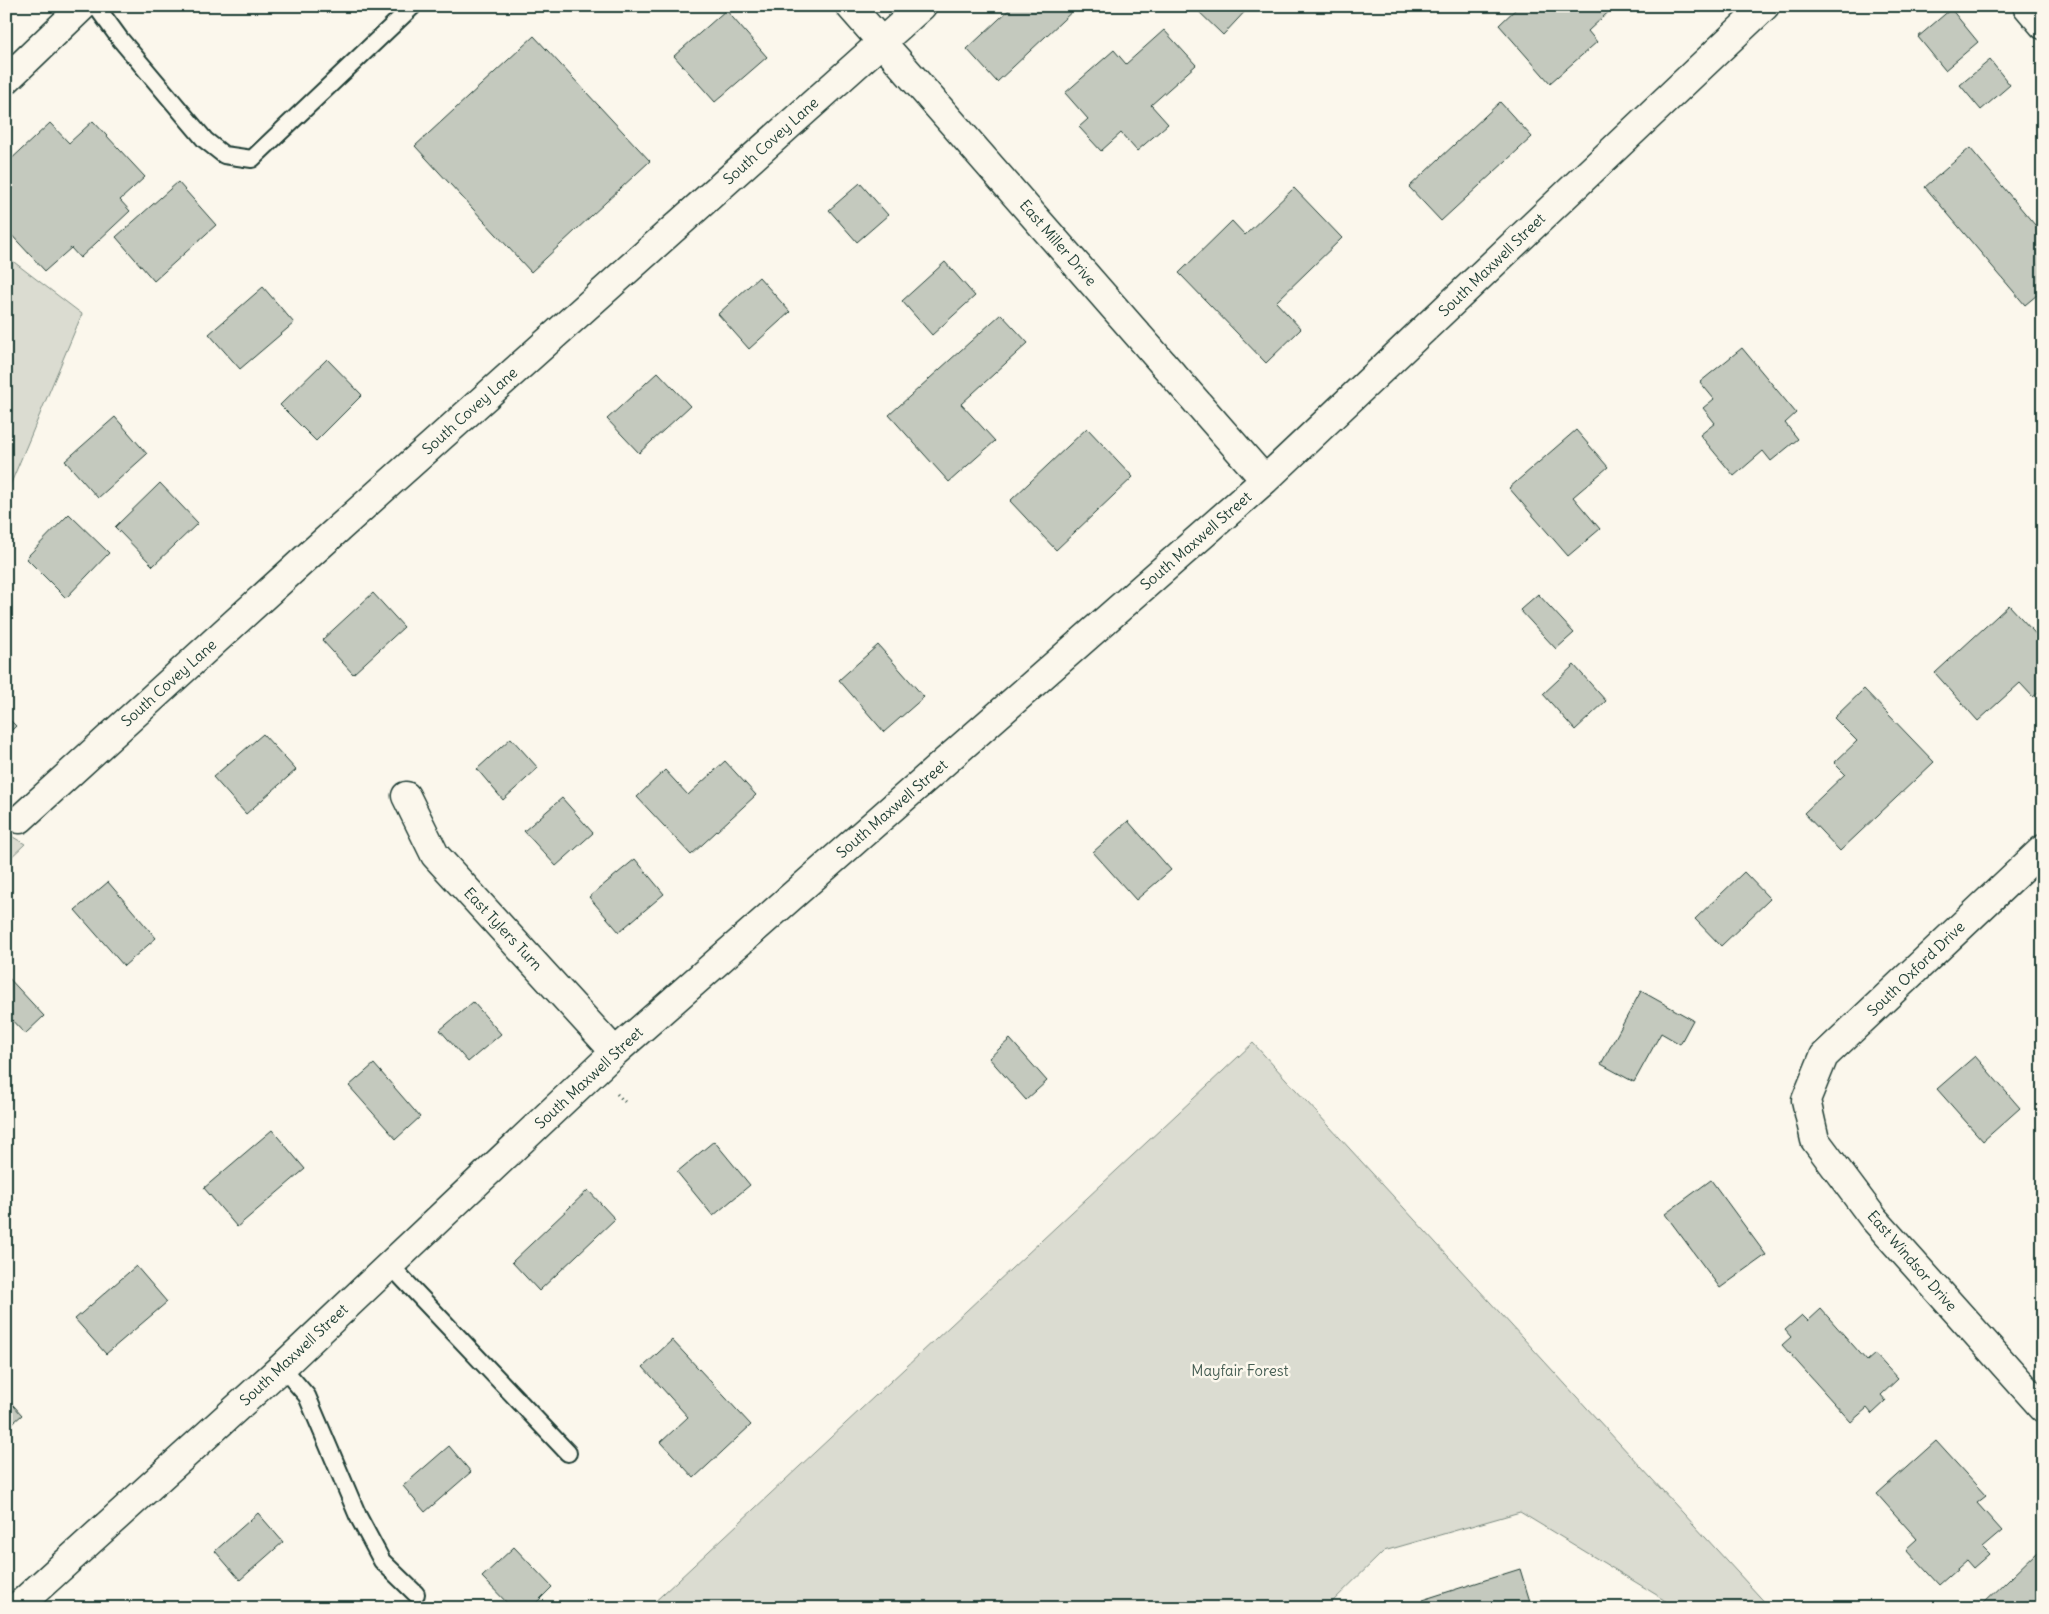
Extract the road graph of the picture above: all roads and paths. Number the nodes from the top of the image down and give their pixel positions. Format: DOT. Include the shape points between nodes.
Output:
graph roads {
  1 [pos="83,6"];
  2 [pos="96,6"];
  3 [pos="413,6"];
  4 [pos="850,6"];
  5 [pos="922,6"];
  6 [pos="1764,6"];
  7 [pos="2027,6"];
  8 [pos="2043,25"];
  9 [pos="882,42"];
  10 [pos="6,80"];
  11 [pos="1266,480"];
  12 [pos="406,796"];
  13 [pos="20,819"];
  14 [pos="2043,849"];
  15 [pos="615,1052"];
  16 [pos="1806,1100"];
  17 [pos="390,1265"];
  18 [pos="282,1367"];
  19 [pos="2043,1408"];
  20 [pos="568,1453"];
  21 [pos="416,1594"];
  22 [pos="16,1608"];
  1 -- 10 [label="street"];
  2 -- 3 [label="lane" via="205,140 224,155 252,159"];
  4 -- 9 [label="street, East Miller Drive"];
  5 -- 9 [label="street, South Covey Lane"];
  6 -- 11 [label="street, South Maxwell Street"];
  7 -- 8 [label="street"];
  9 -- 11 [label="street, East Miller Drive"];
  9 -- 13 [label="street, South Covey Lane" via="308,556"];
  11 -- 15 [label="street, South Maxwell Street"];
  12 -- 15 [label="street, East Tylers Turn" via="435,856"];
  14 -- 16 [label="street, South Oxford Drive" via="1824,1056"];
  15 -- 17 [label="street, South Maxwell Street"];
  16 -- 19 [label="street, East Windsor Drive" via="1815,1140 1874,1219"];
  17 -- 18 [label="street, South Maxwell Street"];
  17 -- 20 [label="lane"];
  18 -- 21 [label="lane" via="307,1396 358,1516 382,1561"];
  18 -- 22 [label="street, South Maxwell Street"];
}
